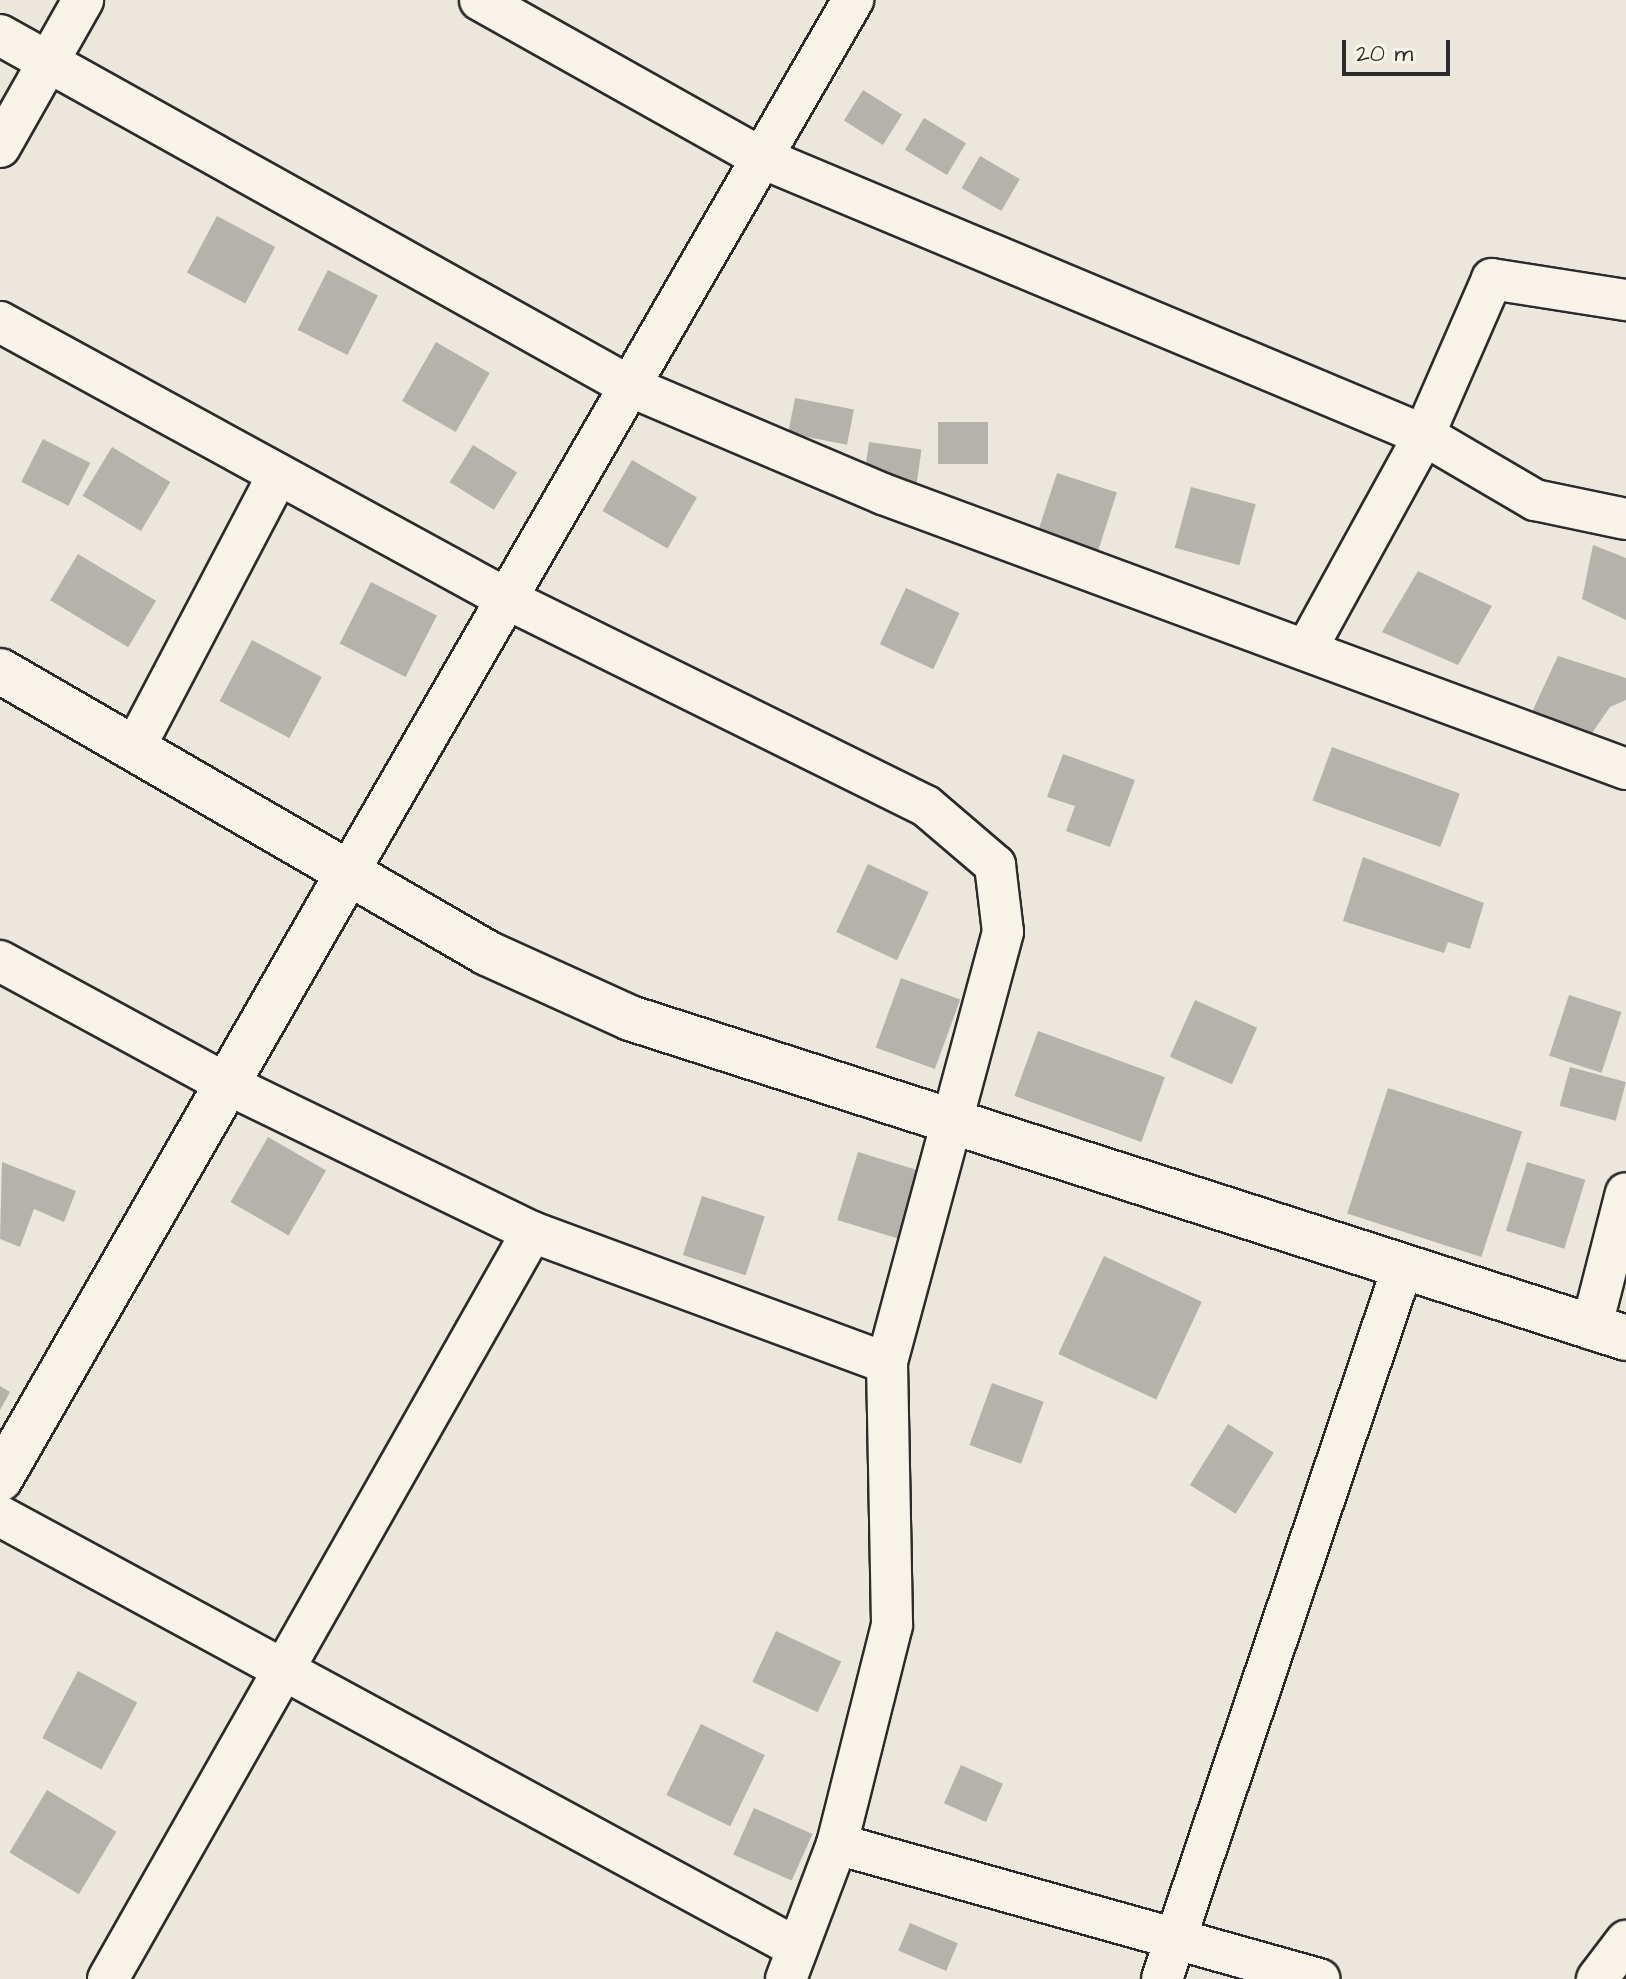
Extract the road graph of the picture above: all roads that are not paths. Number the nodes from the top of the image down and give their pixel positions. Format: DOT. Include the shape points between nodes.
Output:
graph roads {
  1 [pos="83,0"];
  2 [pos="480,0"];
  3 [pos="853,0"];
  4 [pos="0,35"];
  5 [pos="48,62"];
  6 [pos="0,147"];
  7 [pos="762,158"];
  8 [pos="1626,300"];
  9 [pos="0,322"];
  10 [pos="631,387"];
  11 [pos="1424,435"];
  12 [pos="278,475"];
  13 [pos="1626,519"];
  14 [pos="507,599"];
  15 [pos="1306,650"];
  16 [pos="0,671"];
  17 [pos="134,749"];
  18 [pos="1626,769"];
  19 [pos="348,873"];
  20 [pos="0,961"];
  21 [pos="227,1084"];
  22 [pos="956,1121"];
  23 [pos="1626,1193"];
  24 [pos="532,1232"];
  25 [pos="1403,1266"];
  26 [pos="1609,1334"];
  27 [pos="887,1363"];
  28 [pos="0,1479"];
  29 [pos="0,1516"];
  30 [pos="283,1670"];
  31 [pos="837,1844"];
  32 [pos="1172,1941"];
  33 [pos="1626,1941"];
  34 [pos="792,1964"];
  35 [pos="108,1979"];
  36 [pos="1162,1979"];
  37 [pos="1319,1979"];
  38 [pos="1597,1979"];
  1 -- 5 [label="street"];
  2 -- 7 [label="street"];
  3 -- 7 [label="street"];
  4 -- 5 [label="street"];
  5 -- 6 [label="street"];
  5 -- 10 [label="street"];
  7 -- 10 [label="street"];
  7 -- 11 [label="street"];
  8 -- 11 [label="street" via="1492,279"];
  9 -- 12 [label="street"];
  10 -- 14 [label="street"];
  10 -- 15 [label="street" via="883,494"];
  11 -- 13 [label="street" via="1535,500"];
  11 -- 15 [label="street"];
  12 -- 14 [label="street"];
  12 -- 17 [label="street"];
  14 -- 19 [label="street"];
  14 -- 22 [label="street" via="926,806 995,865 1003,932"];
  15 -- 18 [label="street"];
  16 -- 17 [label="street"];
  17 -- 19 [label="street"];
  19 -- 21 [label="street"];
  19 -- 22 [label="street" via="487,953 630,1018"];
  20 -- 21 [label="street"];
  21 -- 24 [label="street"];
  21 -- 28 [label="street"];
  22 -- 25 [label="street"];
  22 -- 27 [label="street"];
  23 -- 26 [label="street"];
  24 -- 27 [label="street"];
  24 -- 30 [label="street"];
  25 -- 26 [label="street"];
  25 -- 32 [label="street"];
  27 -- 31 [label="street" via="892,1625"];
  29 -- 30 [label="street"];
  30 -- 34 [label="street"];
  30 -- 35 [label="street"];
  31 -- 32 [label="street"];
  31 -- 34 [label="street"];
  32 -- 36 [label="street"];
  32 -- 37 [label="street"];
  33 -- 38 [label="street"];
}
